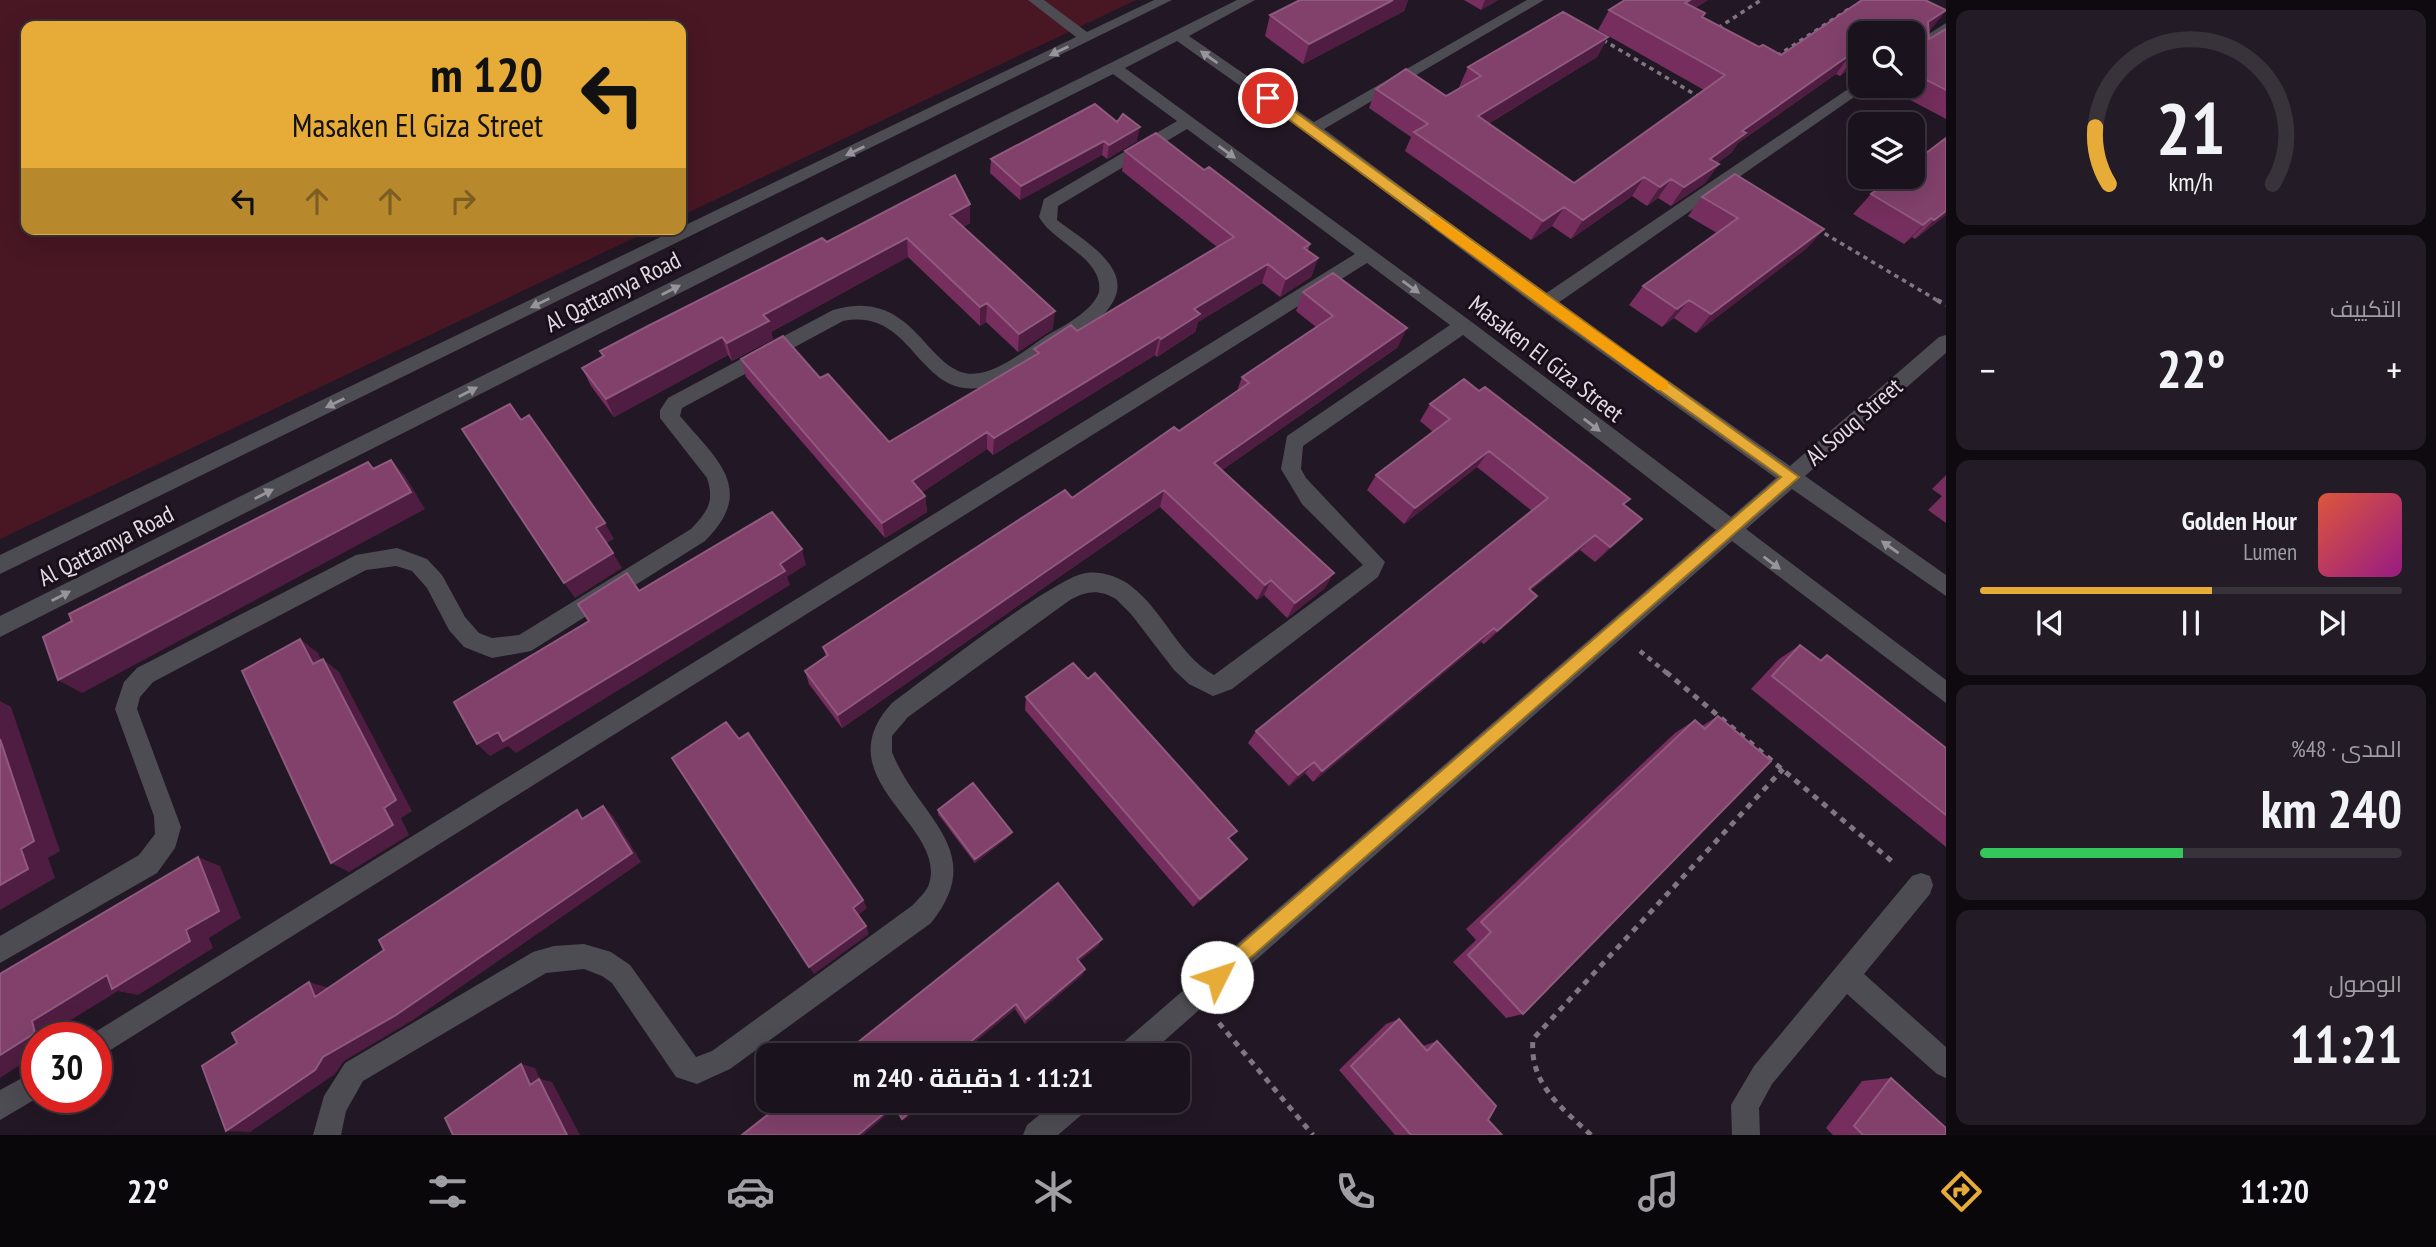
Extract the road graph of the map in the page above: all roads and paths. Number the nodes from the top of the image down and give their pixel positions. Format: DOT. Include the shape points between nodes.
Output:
graph roads {
  1 [pos="1035,0"];
  2 [pos="1165,0"];
  3 [pos="1248,0"];
  4 [pos="1537,0"];
  5 [pos="1761,0"];
  6 [pos="1863,0"];
  7 [pos="1136,5"];
  8 [pos="1946,28"];
  9 [pos="1715,30"];
  10 [pos="1594,34"];
  11 [pos="1178,35"];
  12 [pos="1086,38"];
  13 [pos="1925,43"];
  14 [pos="1770,60"];
  15 [pos="1114,67"];
  16 [pos="1848,96"];
  17 [pos="1709,103"];
  18 [pos="1187,122"];
  19 [pos="1312,129"];
  20 [pos="1809,224"];
  21 [pos="686,232"];
  22 [pos="680,235"];
  23 [pos="1367,256"];
  24 [pos="1545,303"];
  25 [pos="1946,305"];
  26 [pos="1463,325"];
  27 [pos="1946,342"];
  28 [pos="1791,477"];
  29 [pos="1730,531"];
  30 [pos="0,565"];
  31 [pos="1946,587"];
  32 [pos="0,627"];
  33 [pos="1615,630"];
  34 [pos="1946,693"];
  35 [pos="1783,769"];
  36 [pos="1922,886"];
  37 [pos="0,950"];
  38 [pos="1846,975"];
  39 [pos="1196,996"];
  40 [pos="112,1036"];
  41 [pos="1142,1043"];
  42 [pos="1946,1065"];
  43 [pos="21,1093"];
  44 [pos="0,1106"];
  45 [pos="1062,1113"];
  46 [pos="327,1135"];
  47 [pos="1037,1135"];
  48 [pos="1313,1135"];
  49 [pos="1591,1135"];
  50 [pos="1746,1135"];
  1 -- 12 [label="street"];
  2 -- 7 [label="street, Al Qattamya Road"];
  3 -- 11 [label="street, Al Qattamya Road"];
  4 -- 19 [label="street"];
  5 -- 9 [label="path"];
  6 -- 14 [label="path"];
  7 -- 12 [label="street, Al Qattamya Road"];
  8 -- 13 [label="street"];
  10 -- 17 [label="path"];
  11 -- 15 [label="street, Al Qattamya Road"];
  19 -- 11 [label="street, Masaken El Giza Street, one-way"];
  12 -- 21 [label="street, Al Qattamya Road, one-way"];
  15 -- 18 [label="street, Masaken El Giza Street"];
  32 -- 15 [label="street, Al Qattamya Road, one-way"];
  16 -- 24 [label="street"];
  18 -- 23 [label="street, Masaken El Giza Street, one-way"];
  18 -- 37 [label="street" via="1050,203 1051,224 1103,269 1109,281 1108,294 1089,316 992,377 971,381 952,376 889,318 860,309 839,315 675,403 670,418 722,483 721,511 698,535 523,644 499,650 476,645 465,636 427,569 400,555 382,555 145,675 134,685 125,709 166,816 166,840 148,864"];
  19 -- 24 [label="street, Masaken El Giza Street"];
  20 -- 25 [label="path"];
  22 -- 30 [label="street, Al Qattamya Road, one-way"];
  23 -- 26 [label="street, Masaken El Giza Street, one-way"];
  23 -- 40 [label="street"];
  24 -- 28 [label="street, Masaken El Giza Street"];
  26 -- 29 [label="street, Masaken El Giza Street, one-way"];
  26 -- 46 [label="street" via="1294,442 1291,469 1309,499 1375,562 1371,571 1224,682 1213,686 1197,678 1137,604 1118,589 1102,582 1085,582 1062,593 900,710 881,735 880,748 936,848 943,880 937,896 922,914 721,1060 697,1071 685,1068 621,974 608,963 594,956 542,961 354,1072 334,1106"];
  27 -- 28 [label="street, Al Souq Street"];
  28 -- 29 [label="street, Al Souq Street"];
  31 -- 28 [label="street, Masaken El Giza Street, one-way"];
  29 -- 33 [label="street, Al Souq Street"];
  29 -- 34 [label="street, Masaken El Giza Street, one-way"];
  33 -- 35 [label="path"];
  33 -- 39 [label="street, Al Souq Street"];
  35 -- 36 [label="path"];
  35 -- 49 [label="path" via="1533,1039 1530,1051 1536,1079"];
  36 -- 38 [label="street"];
  38 -- 42 [label="street"];
  38 -- 50 [label="street" via="1763,1075 1745,1105"];
  39 -- 41 [label="street, Al Souq Street"];
  39 -- 48 [label="path"];
  43 -- 44 [label="street"];
  45 -- 47 [label="street"];
}
